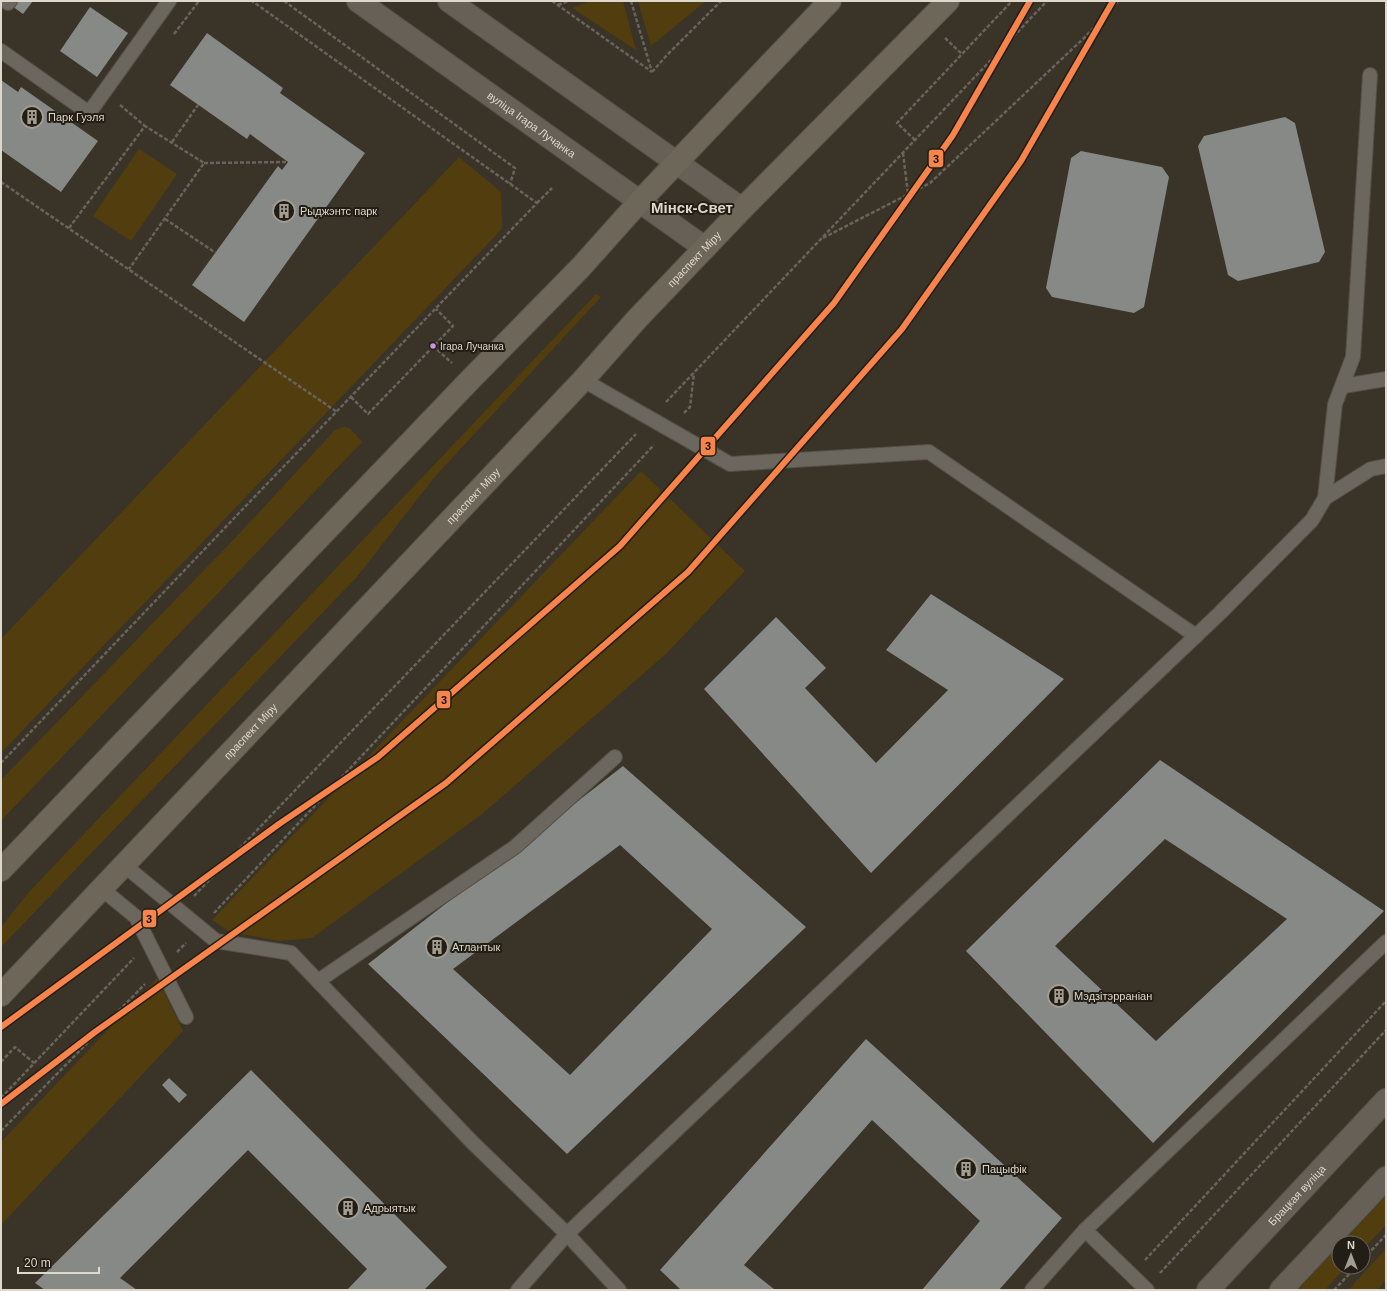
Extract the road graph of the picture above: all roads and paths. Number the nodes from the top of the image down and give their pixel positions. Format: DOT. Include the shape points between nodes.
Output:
graph roads {
  1 [pos="168,1"];
  2 [pos="199,1"];
  3 [pos="252,1"];
  4 [pos="284,1"];
  5 [pos="358,1"];
  6 [pos="449,1"];
  7 [pos="552,1"];
  8 [pos="568,1"];
  9 [pos="631,1"];
  10 [pos="721,1"];
  11 [pos="830,1"];
  12 [pos="948,1"];
  13 [pos="1012,1"];
  14 [pos="1047,1"];
  15 [pos="1118,1"];
  16 [pos="558,5"];
  17 [pos="171,38"];
  18 [pos="1,51"];
  19 [pos="652,72"];
  20 [pos="1370,75"];
  21 [pos="124,100"];
  22 [pos="198,104"];
  23 [pos="145,126"];
  24 [pos="915,140"];
  25 [pos="172,142"];
  26 [pos="903,152"];
  27 [pos="288,162"];
  28 [pos="677,162"];
  29 [pos="204,163"];
  30 [pos="1,182"];
  31 [pos="510,184"];
  32 [pos="552,188"];
  33 [pos="908,194"];
  34 [pos="640,202"];
  35 [pos="537,203"];
  36 [pos="742,209"];
  37 [pos="165,219"];
  38 [pos="69,228"];
  39 [pos="821,239"];
  40 [pos="705,248"];
  41 [pos="216,253"];
  42 [pos="129,269"];
  43 [pos="436,309"];
  44 [pos="694,372"];
  45 [pos="1386,379"];
  46 [pos="583,380"];
  47 [pos="1343,386"];
  48 [pos="351,397"];
  49 [pos="336,412"];
  50 [pos="650,418"];
  51 [pos="669,429"];
  52 [pos="1386,466"];
  53 [pos="1325,498"];
  54 [pos="1196,636"];
  55 [pos="615,757"];
  56 [pos="1,763"];
  57 [pos="124,865"];
  58 [pos="1,870"];
  59 [pos="102,889"];
  60 [pos="180,911"];
  61 [pos="200,928"];
  62 [pos="1386,942"];
  63 [pos="149,943"];
  64 [pos="161,968"];
  65 [pos="318,981"];
  66 [pos="1,995"];
  67 [pos="1386,1001"];
  68 [pos="186,1017"];
  69 [pos="1386,1030"];
  70 [pos="1,1062"];
  71 [pos="34,1063"];
  72 [pos="1,1098"];
  73 [pos="1386,1100"];
  74 [pos="1,1131"];
  75 [pos="1386,1178"];
  76 [pos="1085,1230"];
  77 [pos="567,1234"];
  78 [pos="1386,1235"];
  79 [pos="1371,1251"];
  80 [pos="1131,1274"];
  81 [pos="1348,1275"];
  82 [pos="1147,1289"];
  83 [pos="518,1290"];
  84 [pos="619,1290"];
  85 [pos="1032,1290"];
  86 [pos="1208,1290"];
  87 [pos="1281,1290"];
  88 [pos="1334,1290"];
  1 -- 18 [label="lane" via="89,113"];
  2 -- 17 [label="path"];
  3 -- 31 [label="path"];
  4 -- 31 [label="path" via="515,168"];
  5 -- 34 [label="street, вуліца Ігара Лучанка"];
  6 -- 28 [label="street"];
  7 -- 16 [label="path"];
  8 -- 16 [label="path"];
  9 -- 19 [label="path"];
  10 -- 19 [label="path"];
  11 -- 28 [label="main road"];
  12 -- 36 [label="main road, праспект Міру"];
  13 -- 24 [label="path" via="897,123"];
  14 -- 24 [label="path"];
  15 -- 33 [label="path" via="1085,37 930,183"];
  16 -- 19 [label="path"];
  20 -- 47 [label="lane" via="1353,357"];
  21 -- 23 [label="path" via="120,106"];
  22 -- 25 [label="path"];
  23 -- 25 [label="path"];
  23 -- 38 [label="path"];
  24 -- 26 [label="path"];
  25 -- 29 [label="path"];
  26 -- 33 [label="path"];
  26 -- 39 [label="path"];
  27 -- 29 [label="path"];
  28 -- 34 [label="main road"];
  28 -- 36 [label="street"];
  29 -- 37 [label="path"];
  30 -- 38 [label="path"];
  31 -- 35 [label="path"];
  32 -- 35 [label="path"];
  33 -- 39 [label="path"];
  34 -- 40 [label="street, вуліца Ігара Лучанка"];
  34 -- 58 [label="main road"];
  35 -- 43 [label="path"];
  36 -- 40 [label="main road, праспект Міру"];
  37 -- 41 [label="path"];
  37 -- 42 [label="path"];
  38 -- 42 [label="path"];
  39 -- 44 [label="path"];
  40 -- 46 [label="main road, праспект Міру"];
  42 -- 49 [label="path"];
  43 -- 48 [label="path"];
  43 -- 48 [label="path" via="453,326 368,414"];
  44 -- 50 [label="path"];
  44 -- 51 [label="path" via="690,407"];
  45 -- 47 [label="lane"];
  46 -- 50 [label="lane"];
  46 -- 57 [label="main road, праспект Міру"];
  47 -- 53 [label="lane" via="1335,404"];
  48 -- 49 [label="path"];
  49 -- 56 [label="path"];
  50 -- 51 [label="lane"];
  50 -- 60 [label="path"];
  51 -- 54 [label="lane" via="730,464 930,452"];
  51 -- 61 [label="path"];
  52 -- 53 [label="lane" via="1371,469"];
  53 -- 54 [label="lane" via="1312,520"];
  54 -- 77 [label="lane"];
  55 -- 65 [label="lane" via="515,847"];
  57 -- 59 [label="main road, праспект Міру"];
  57 -- 60 [label="lane"];
  59 -- 63 [label="lane" via="136,917"];
  59 -- 66 [label="main road, праспект Міру"];
  60 -- 61 [label="lane"];
  61 -- 64 [label="path"];
  61 -- 65 [label="lane" via="216,941 291,953"];
  62 -- 76 [label="lane"];
  63 -- 64 [label="lane"];
  63 -- 71 [label="path"];
  64 -- 68 [label="lane"];
  64 -- 74 [label="path"];
  65 -- 77 [label="lane" via="472,1142"];
  67 -- 80 [label="path"];
  69 -- 82 [label="path"];
  70 -- 71 [label="path" via="15,1047"];
  71 -- 72 [label="path"];
  73 -- 86 [label="street, Брацкая вуліца"];
  75 -- 87 [label="street"];
  76 -- 80 [label="lane"];
  76 -- 85 [label="lane"];
  77 -- 83 [label="lane"];
  77 -- 84 [label="lane"];
  78 -- 79 [label="path"];
  80 -- 82 [label="lane"];
  81 -- 88 [label="path"];
}
